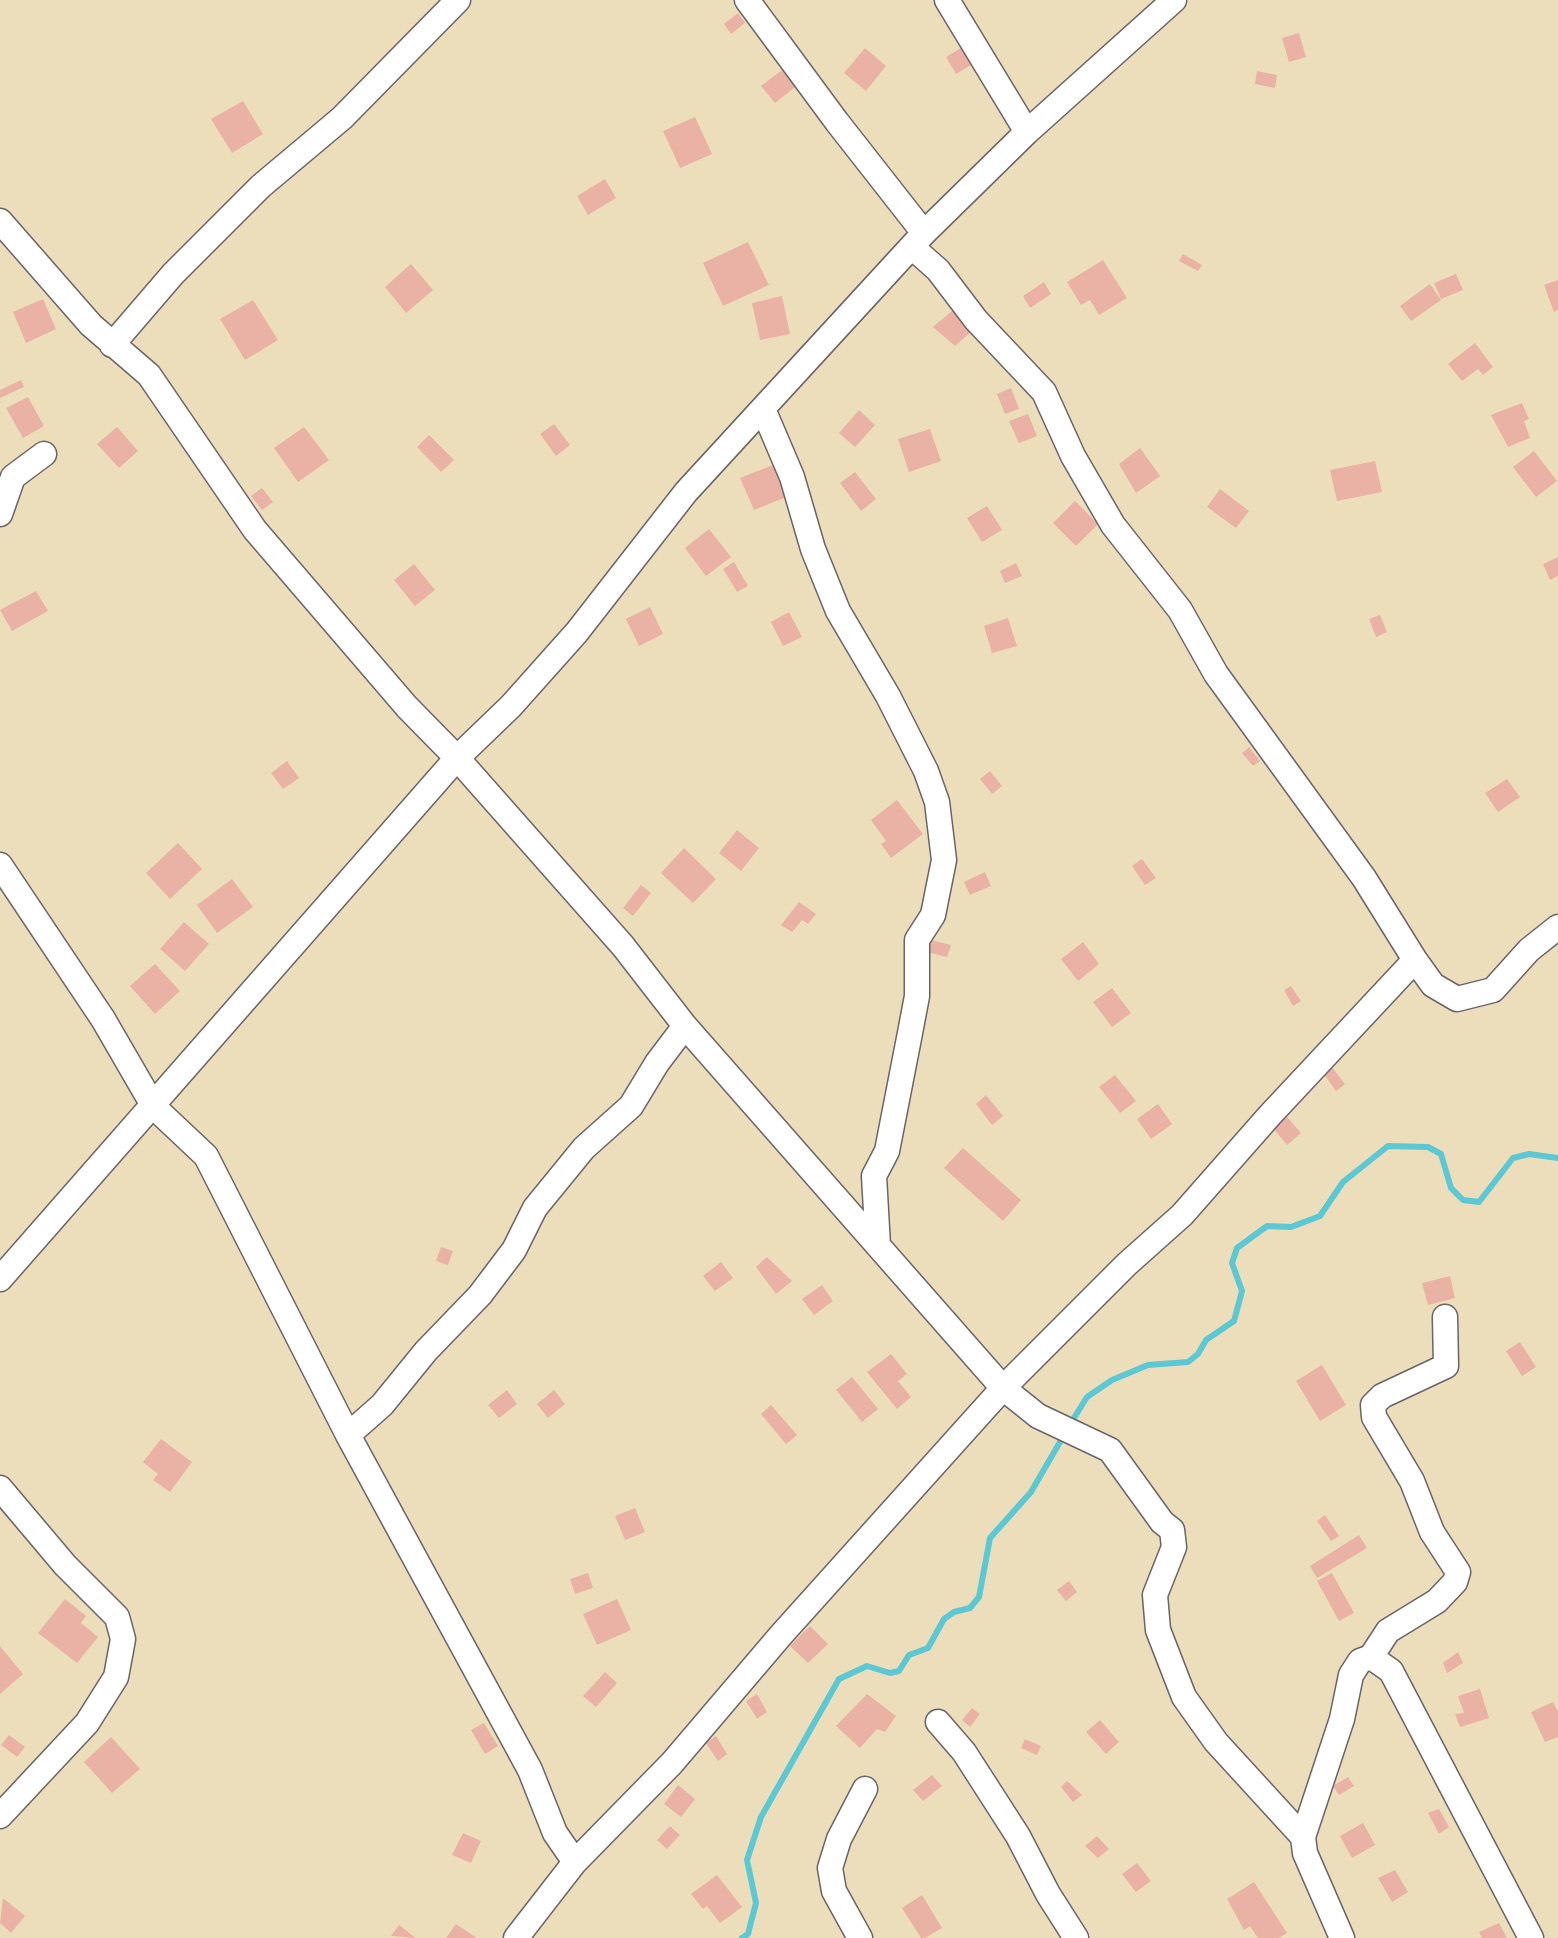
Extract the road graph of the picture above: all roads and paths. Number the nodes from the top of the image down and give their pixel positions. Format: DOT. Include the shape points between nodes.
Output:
graph roads {
  1 [pos="458,0"];
  2 [pos="747,0"];
  3 [pos="947,0"];
  4 [pos="1174,0"];
  5 [pos="1027,132"];
  6 [pos="0,221"];
  7 [pos="918,240"];
  8 [pos="112,345"];
  9 [pos="763,408"];
  10 [pos="44,454"];
  11 [pos="0,513"];
  12 [pos="457,758"];
  13 [pos="0,865"];
  14 [pos="7,892"];
  15 [pos="1558,927"];
  16 [pos="1415,960"];
  17 [pos="685,1026"];
  18 [pos="154,1107"];
  19 [pos="878,1246"];
  20 [pos="0,1279"];
  21 [pos="1445,1317"];
  22 [pos="1003,1388"];
  23 [pos="348,1435"];
  24 [pos="0,1488"];
  25 [pos="1371,1657"];
  26 [pos="938,1722"];
  27 [pos="865,1789"];
  28 [pos="0,1816"];
  29 [pos="1303,1838"];
  30 [pos="575,1862"];
  31 [pos="516,1938"];
  32 [pos="860,1938"];
  33 [pos="1076,1938"];
  34 [pos="1342,1938"];
  35 [pos="1531,1938"];
  1 -- 8 [label="street" via="342,118 261,186 173,274"];
  2 -- 7 [label="street"];
  3 -- 5 [label="street"];
  4 -- 5 [label="street"];
  5 -- 7 [label="street"];
  6 -- 8 [label="street"];
  7 -- 9 [label="street"];
  7 -- 16 [label="street" via="976,320 1044,392 1073,456 1113,525 1180,610 1216,674 1364,878"];
  8 -- 12 [label="street" via="149,375 255,530 407,707"];
  9 -- 12 [label="street" via="686,492 577,632"];
  9 -- 19 [label="street" via="838,611 888,695 937,802 944,860 933,915 917,940 917,996 887,1151 874,1177"];
  10 -- 11 [label="street" via="13,477"];
  12 -- 17 [label="street" via="623,946"];
  12 -- 18 [label="street"];
  13 -- 14 [label="street"];
  14 -- 18 [label="street" via="103,1019"];
  15 -- 16 [label="street" via="1529,950 1493,990 1457,999 1433,985"];
  16 -- 22 [label="street" via="1182,1215"];
  17 -- 19 [label="street"];
  17 -- 23 [label="street" via="631,1105 584,1147 535,1208 514,1250 481,1295 382,1405"];
  18 -- 20 [label="street"];
  18 -- 23 [label="street" via="206,1156"];
  19 -- 22 [label="street"];
  21 -- 25 [label="street" via="1446,1366 1382,1396 1373,1405 1374,1417 1412,1481 1432,1532 1458,1572 1455,1583 1437,1601 1388,1631"];
  22 -- 29 [label="street" via="1038,1416 1110,1450 1172,1530 1174,1547 1155,1595 1158,1630 1184,1697 1216,1742"];
  22 -- 30 [label="street" via="672,1763"];
  23 -- 30 [label="street" via="530,1770 555,1833"];
  24 -- 28 [label="street" via="65,1565 117,1617 123,1639 116,1677 87,1723"];
  25 -- 29 [label="street" via="1360,1661 1351,1675 1342,1719"];
  25 -- 35 [label="street" via="1391,1671"];
  26 -- 33 [label="street" via="964,1752 1018,1836"];
  27 -- 32 [label="street" via="839,1839 830,1868 834,1891"];
  29 -- 34 [label="street" via="1305,1853"];
  30 -- 31 [label="street"];
}
